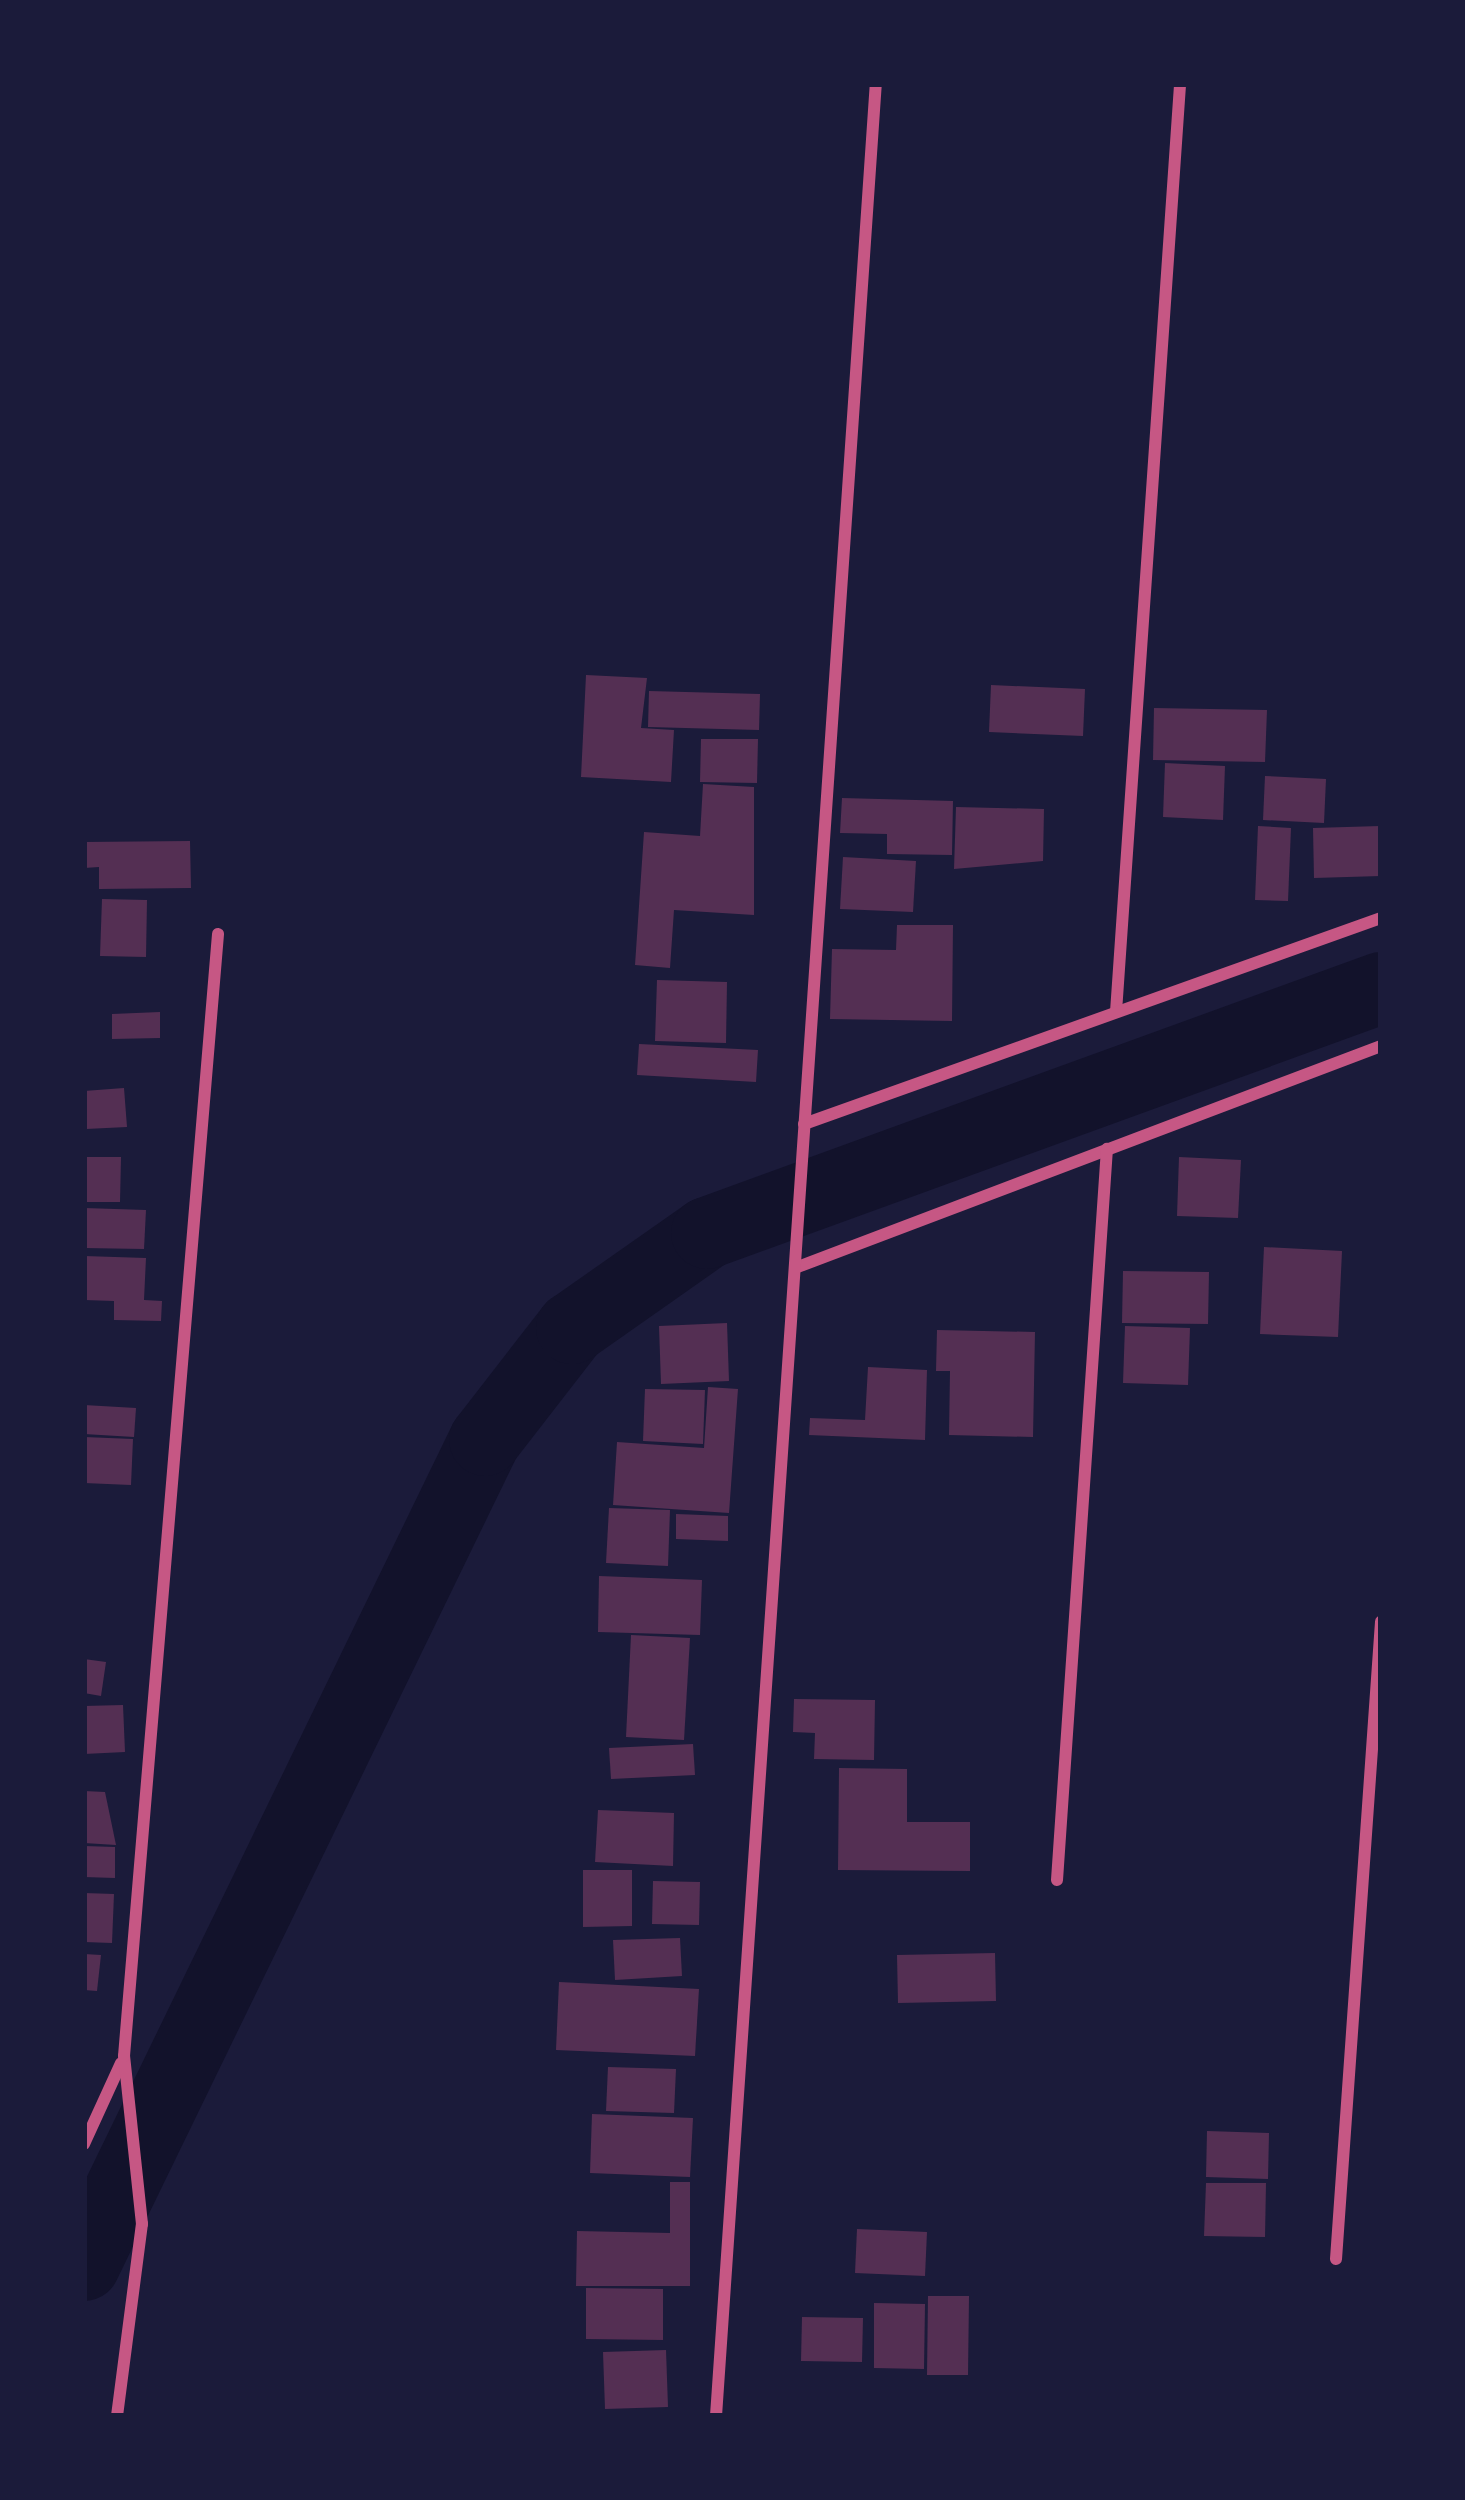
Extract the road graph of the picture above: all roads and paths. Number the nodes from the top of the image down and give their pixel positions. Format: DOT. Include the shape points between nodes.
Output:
graph roads {
  1 [pos="876,84"];
  2 [pos="1180,84"];
  3 [pos="1381,918"];
  4 [pos="218,934"];
  5 [pos="1116,1012"];
  6 [pos="1381,1046"];
  7 [pos="804,1124"];
  8 [pos="1107,1149"];
  9 [pos="795,1268"];
  10 [pos="1381,1622"];
  11 [pos="1057,1880"];
  12 [pos="124,2056"];
  13 [pos="84,2144"];
  14 [pos="1336,2258"];
  15 [pos="117,2416"];
  16 [pos="716,2416"];
  1 -- 7 [label="street"];
  2 -- 5 [label="street"];
  3 -- 5 [label="street"];
  4 -- 12 [label="street"];
  5 -- 7 [label="street"];
  6 -- 8 [label="street"];
  7 -- 9 [label="street"];
  8 -- 9 [label="street"];
  8 -- 11 [label="street"];
  9 -- 16 [label="street"];
  10 -- 14 [label="street"];
  12 -- 13 [label="street"];
  12 -- 15 [label="street" via="142,2224"];
}
